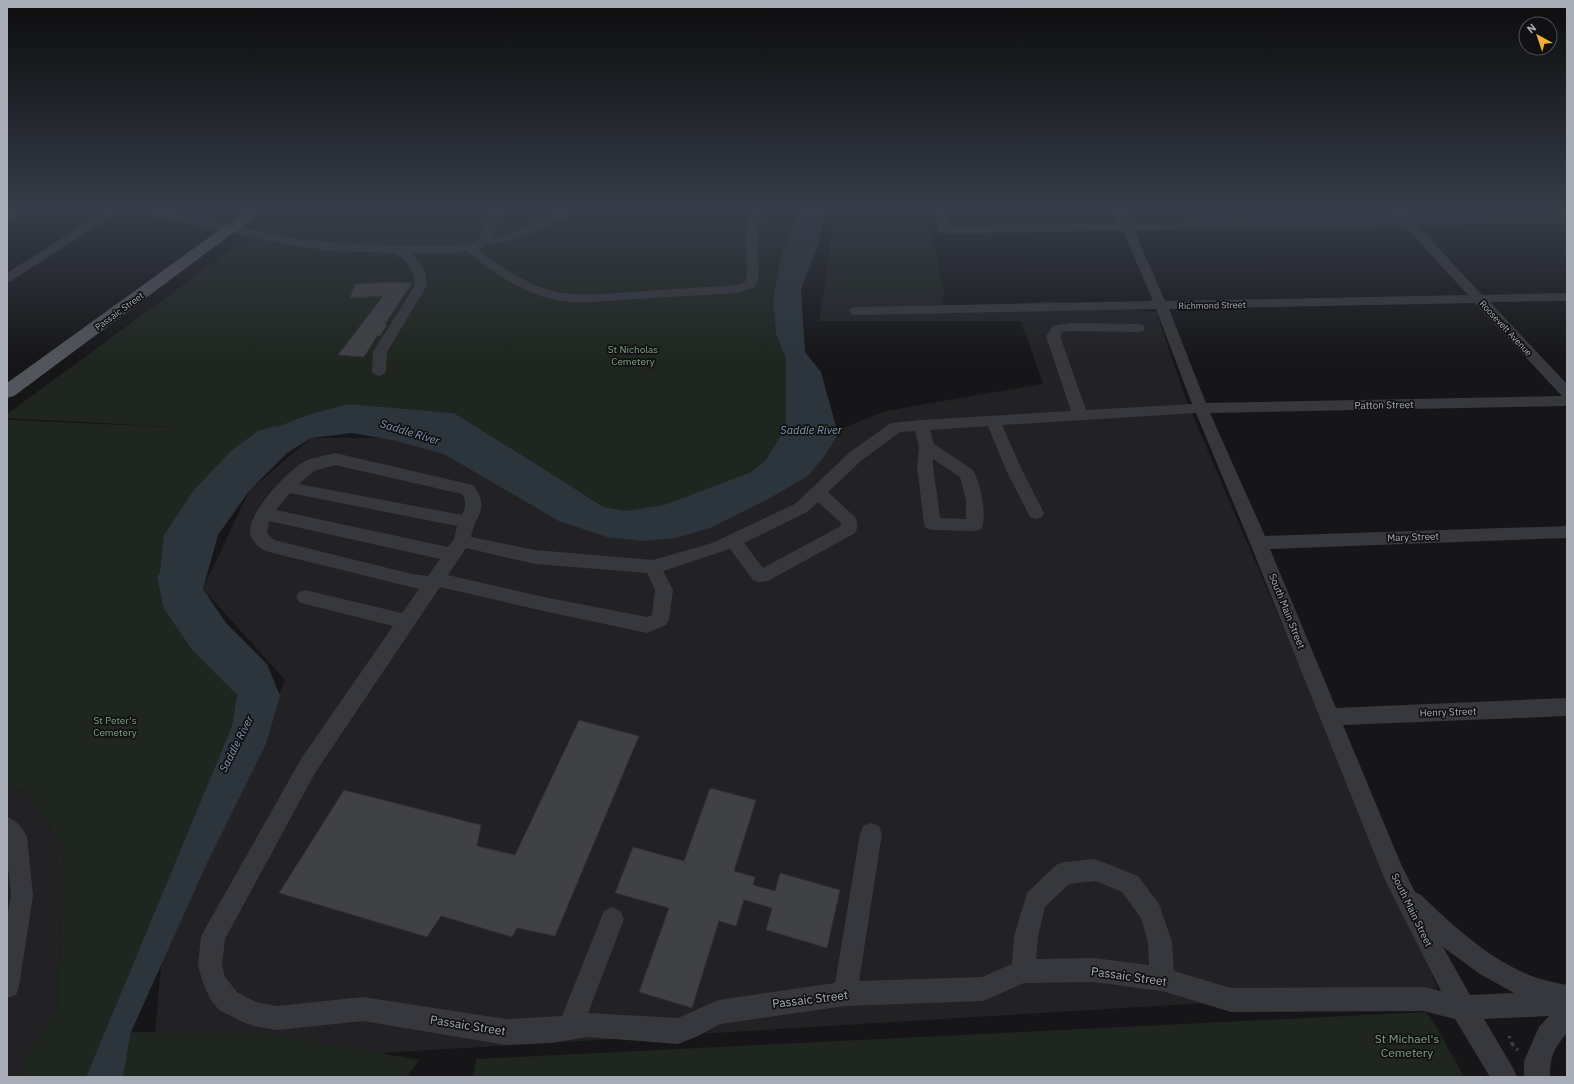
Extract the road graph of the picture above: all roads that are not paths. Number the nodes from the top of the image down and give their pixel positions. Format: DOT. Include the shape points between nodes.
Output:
graph roads {
  1 [pos="35,261"];
  2 [pos="188,261"];
  3 [pos="412,261"];
  4 [pos="486,261"];
  5 [pos="752,261"];
  6 [pos="1142,261"];
  7 [pos="1443,261"];
  8 [pos="7,278"];
  9 [pos="1567,297"];
  10 [pos="1479,299"];
  11 [pos="1161,306"];
  12 [pos="856,311"];
  13 [pos="1138,328"];
  14 [pos="378,372"];
  15 [pos="7,392"];
  16 [pos="1567,393"];
  17 [pos="1567,401"];
  18 [pos="1201,408"];
  19 [pos="1080,415"];
  20 [pos="993,421"];
  21 [pos="921,425"];
  22 [pos="927,447"];
  23 [pos="287,487"];
  24 [pos="818,492"];
  25 [pos="1036,513"];
  26 [pos="264,514"];
  27 [pos="466,522"];
  28 [pos="1567,532"];
  29 [pos="732,540"];
  30 [pos="1259,543"];
  31 [pos="457,548"];
  32 [pos="654,567"];
  33 [pos="434,582"];
  34 [pos="305,597"];
  35 [pos="407,622"];
  36 [pos="1567,707"];
  37 [pos="1329,717"];
  38 [pos="7,828"];
  39 [pos="871,834"];
  40 [pos="1404,895"];
  41 [pos="612,919"];
  42 [pos="1024,971"];
  43 [pos="1162,979"];
  44 [pos="7,986"];
  45 [pos="845,994"];
  46 [pos="1567,997"];
  47 [pos="1567,1003"];
  48 [pos="1463,1008"];
  49 [pos="1567,1014"];
  50 [pos="570,1026"];
  51 [pos="1504,1077"];
  52 [pos="1538,1077"];
  1 -- 8 [label="street"];
  2 -- 15 [label="main road, Passaic Street"];
  3 -- 14 [label="street" via="419,268 421,285 380,352"];
  4 -- 5 [label="street" via="527,286 549,294 570,298 598,298 738,289 750,284 753,277"];
  6 -- 11 [label="street, South Main Street"];
  7 -- 10 [label="street, Roosevelt Avenue"];
  9 -- 10 [label="street, Richmond Street"];
  10 -- 11 [label="street, Richmond Street"];
  10 -- 16 [label="street, Roosevelt Avenue"];
  11 -- 12 [label="street, Richmond Street"];
  11 -- 18 [label="street, South Main Street"];
  13 -- 19 [label="street" via="1071,327 1058,329 1053,336"];
  17 -- 18 [label="street, Patton Street"];
  18 -- 19 [label="street, Patton Street"];
  18 -- 30 [label="street, South Main Street"];
  19 -- 20 [label="street, Patton Street"];
  20 -- 21 [label="street, Patton Street"];
  20 -- 25 [label="street"];
  21 -- 22 [label="street"];
  21 -- 24 [label="street, Patton Street" via="896,427 856,456"];
  22 -- 22 [label="street" via="925,465 932,524 975,525 974,500 967,474"];
  23 -- 26 [label="street" via="274,498"];
  23 -- 27 [label="street"];
  23 -- 27 [label="street" via="308,467 335,459 467,489 474,501 474,508"];
  24 -- 29 [label="street, Patton Street" via="801,508"];
  24 -- 29 [label="street" via="849,521 849,529 768,574 758,574"];
  26 -- 31 [label="street"];
  26 -- 33 [label="street" via="258,529 260,537 269,545 412,582"];
  27 -- 31 [label="street"];
  28 -- 30 [label="street, Mary Street"];
  29 -- 32 [label="street, Patton Street" via="717,548"];
  30 -- 37 [label="street, South Main Street"];
  31 -- 32 [label="street"];
  31 -- 33 [label="street"];
  32 -- 33 [label="street" via="664,590 660,620 647,625"];
  33 -- 35 [label="street"];
  34 -- 35 [label="street"];
  35 -- 50 [label="street, Passaic Street" via="308,766 213,937 210,965 214,980 228,1001 254,1014 277,1018 363,1009 506,1032 550,1030"];
  36 -- 37 [label="street, Henry Street"];
  37 -- 40 [label="street, South Main Street"];
  38 -- 44 [label="street" via="16,837 22,896"];
  39 -- 45 [label="street"];
  40 -- 46 [label="street" via="1443,933 1481,961 1518,983"];
  40 -- 48 [label="street, South Main Street"];
  41 -- 50 [label="street"];
  42 -- 43 [label="street, Passaic Street" via="1094,970"];
  42 -- 43 [label="street" via="1026,936 1035,901 1064,873 1095,870 1130,884 1151,912 1160,942"];
  42 -- 45 [label="street, Passaic Street" via="983,989"];
  43 -- 48 [label="street, Passaic Street" via="1231,1000 1423,999"];
  45 -- 50 [label="street, Passaic Street" via="718,1012 688,1028 678,1030"];
  47 -- 48 [label="street, Passaic Street"];
  48 -- 51 [label="street, South Main Street"];
  49 -- 52 [label="street" via="1548,1036 1537,1061"];
}
